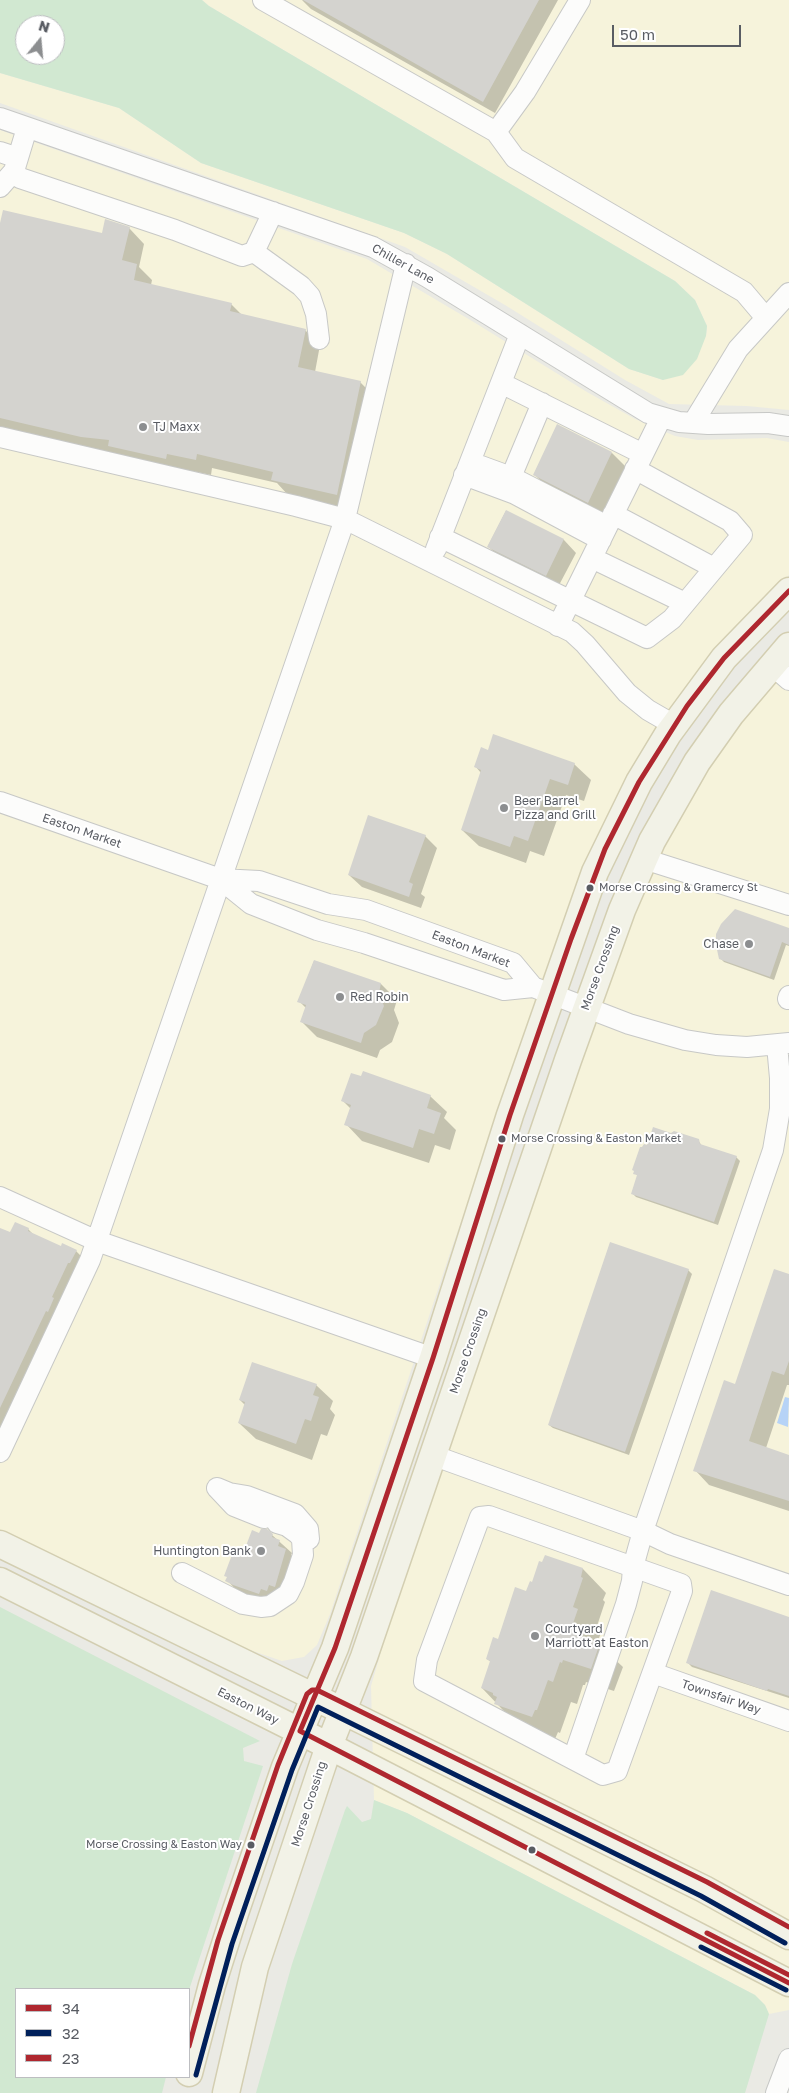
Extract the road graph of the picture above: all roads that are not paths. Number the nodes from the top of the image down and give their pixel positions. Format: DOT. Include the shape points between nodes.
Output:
graph roads {
  1 [pos="263,0"];
  2 [pos="580,0"];
  3 [pos="0,118"];
  4 [pos="27,128"];
  5 [pos="496,132"];
  6 [pos="11,161"];
  7 [pos="0,187"];
  8 [pos="273,212"];
  9 [pos="254,252"];
  10 [pos="406,264"];
  11 [pos="789,293"];
  12 [pos="766,318"];
  13 [pos="520,334"];
  14 [pos="319,339"];
  15 [pos="501,383"];
  16 [pos="542,404"];
  17 [pos="661,418"];
  18 [pos="693,423"];
  19 [pos="789,426"];
  20 [pos="0,437"];
  21 [pos="639,461"];
  22 [pos="467,469"];
  23 [pos="511,477"];
  24 [pos="345,519"];
  25 [pos="603,535"];
  26 [pos="440,537"];
  27 [pos="431,561"];
  28 [pos="714,568"];
  29 [pos="789,591"];
  30 [pos="571,600"];
  31 [pos="685,603"];
  32 [pos="558,626"];
  33 [pos="789,646"];
  34 [pos="780,672"];
  35 [pos="674,725"];
  36 [pos="0,802"];
  37 [pos="644,859"];
  38 [pos="220,879"];
  39 [pos="789,905"];
  40 [pos="542,990"];
  41 [pos="586,1007"];
  42 [pos="783,1044"];
  43 [pos="0,1197"];
  44 [pos="97,1241"];
  45 [pos="433,1358"];
  46 [pos="0,1452"];
  47 [pos="432,1455"];
  48 [pos="643,1531"];
  49 [pos="0,1544"];
  50 [pos="302,1558"];
  51 [pos="633,1567"];
  52 [pos="182,1573"];
  53 [pos="0,1581"];
  54 [pos="789,1585"];
  55 [pos="653,1673"];
  56 [pos="314,1697"];
  57 [pos="343,1711"];
  58 [pos="789,1721"];
  59 [pos="300,1731"];
  60 [pos="329,1746"];
  61 [pos="573,1759"];
  62 [pos="789,1936"];
  63 [pos="789,1983"];
  64 [pos="789,2059"];
  65 [pos="190,2069"];
  66 [pos="188,2078"];
  67 [pos="184,2093"];
  68 [pos="226,2093"];
  69 [pos="776,2093"];
  1 -- 5 [label="street"];
  2 -- 5 [label="street" via="525,92"];
  3 -- 4 [label="street, Chiller Lane"];
  4 -- 6 [label="street"];
  4 -- 8 [label="street, Chiller Lane"];
  5 -- 12 [label="street" via="515,158 744,292"];
  6 -- 7 [label="street"];
  6 -- 9 [label="street" via="20,178 242,256"];
  8 -- 9 [label="street"];
  8 -- 10 [label="street, Chiller Lane" via="373,247"];
  9 -- 14 [label="street" via="310,296"];
  10 -- 13 [label="street, Chiller Lane"];
  10 -- 24 [label="street"];
  11 -- 12 [label="street"];
  12 -- 18 [label="street" via="738,349"];
  13 -- 15 [label="street"];
  13 -- 17 [label="street, Chiller Lane"];
  15 -- 16 [label="street"];
  15 -- 22 [label="street"];
  16 -- 21 [label="street"];
  16 -- 23 [label="street"];
  17 -- 18 [label="street, Chiller Lane"];
  17 -- 21 [label="street"];
  18 -- 19 [label="street, Chiller Lane"];
  20 -- 24 [label="street"];
  21 -- 25 [label="street"];
  21 -- 28 [label="street" via="730,521 742,535"];
  22 -- 23 [label="street"];
  22 -- 25 [label="street"];
  22 -- 26 [label="street"];
  23 -- 25 [label="street"];
  24 -- 27 [label="street"];
  24 -- 38 [label="street"];
  25 -- 28 [label="street"];
  25 -- 30 [label="street"];
  25 -- 31 [label="street"];
  26 -- 27 [label="street"];
  26 -- 30 [label="street"];
  27 -- 32 [label="street"];
  28 -- 31 [label="street"];
  29 -- 35 [label="main road" via="724,658"];
  30 -- 31 [label="street" via="647,638 672,619"];
  30 -- 32 [label="street"];
  32 -- 35 [label="street" via="572,632 585,644 627,693"];
  33 -- 34 [label="main road, Morse Crossing"];
  34 -- 37 [label="main road, Morse Crossing" via="731,714 669,808"];
  35 -- 40 [label="main road" via="638,782"];
  36 -- 38 [label="street, Easton Market"];
  37 -- 39 [label="street"];
  37 -- 41 [label="main road, Morse Crossing"];
  38 -- 40 [label="street, Easton Market" via="251,904 317,930 504,990"];
  38 -- 40 [label="street, Easton Market" via="259,881 328,904 366,910 513,963"];
  38 -- 44 [label="street"];
  40 -- 41 [label="street"];
  40 -- 45 [label="main road"];
  41 -- 42 [label="street" via="629,1024 685,1040 747,1047"];
  41 -- 47 [label="main road, Morse Crossing"];
  42 -- 48 [label="street" via="780,1109 773,1150"];
  43 -- 44 [label="street"];
  44 -- 45 [label="street"];
  44 -- 46 [label="street"];
  45 -- 56 [label="main road" via="335,1648"];
  47 -- 48 [label="street"];
  47 -- 57 [label="main road, Morse Crossing"];
  48 -- 51 [label="street"];
  48 -- 54 [label="street" via="670,1544"];
  49 -- 56 [label="main road"];
  50 -- 50 [label="street" via="292,1540 269,1525 241,1519 234,1514 218,1490 247,1496 295,1514 308,1529 309,1540"];
  50 -- 52 [label="street" via="288,1594 270,1606 243,1604"];
  51 -- 55 [label="street" via="681,1584 682,1591"];
  51 -- 61 [label="street" via="626,1604"];
  51 -- 61 [label="street" via="489,1516 480,1517 427,1660 424,1681"];
  53 -- 59 [label="main road, Easton Way"];
  55 -- 58 [label="street, Townsfair Way"];
  55 -- 61 [label="street" via="618,1771 603,1775"];
  56 -- 57 [label="main road"];
  56 -- 59 [label="main road"];
  57 -- 60 [label="main road, Morse Crossing"];
  57 -- 62 [label="main road" via="704,1889"];
  59 -- 60 [label="main road, Easton Way"];
  59 -- 65 [label="main road" via="225,1942"];
  60 -- 63 [label="main road, Easton Way"];
  60 -- 68 [label="main road, Morse Crossing" via="255,1967"];
  64 -- 69 [label="street"];
  66 -- 67 [label="main road"];
}
